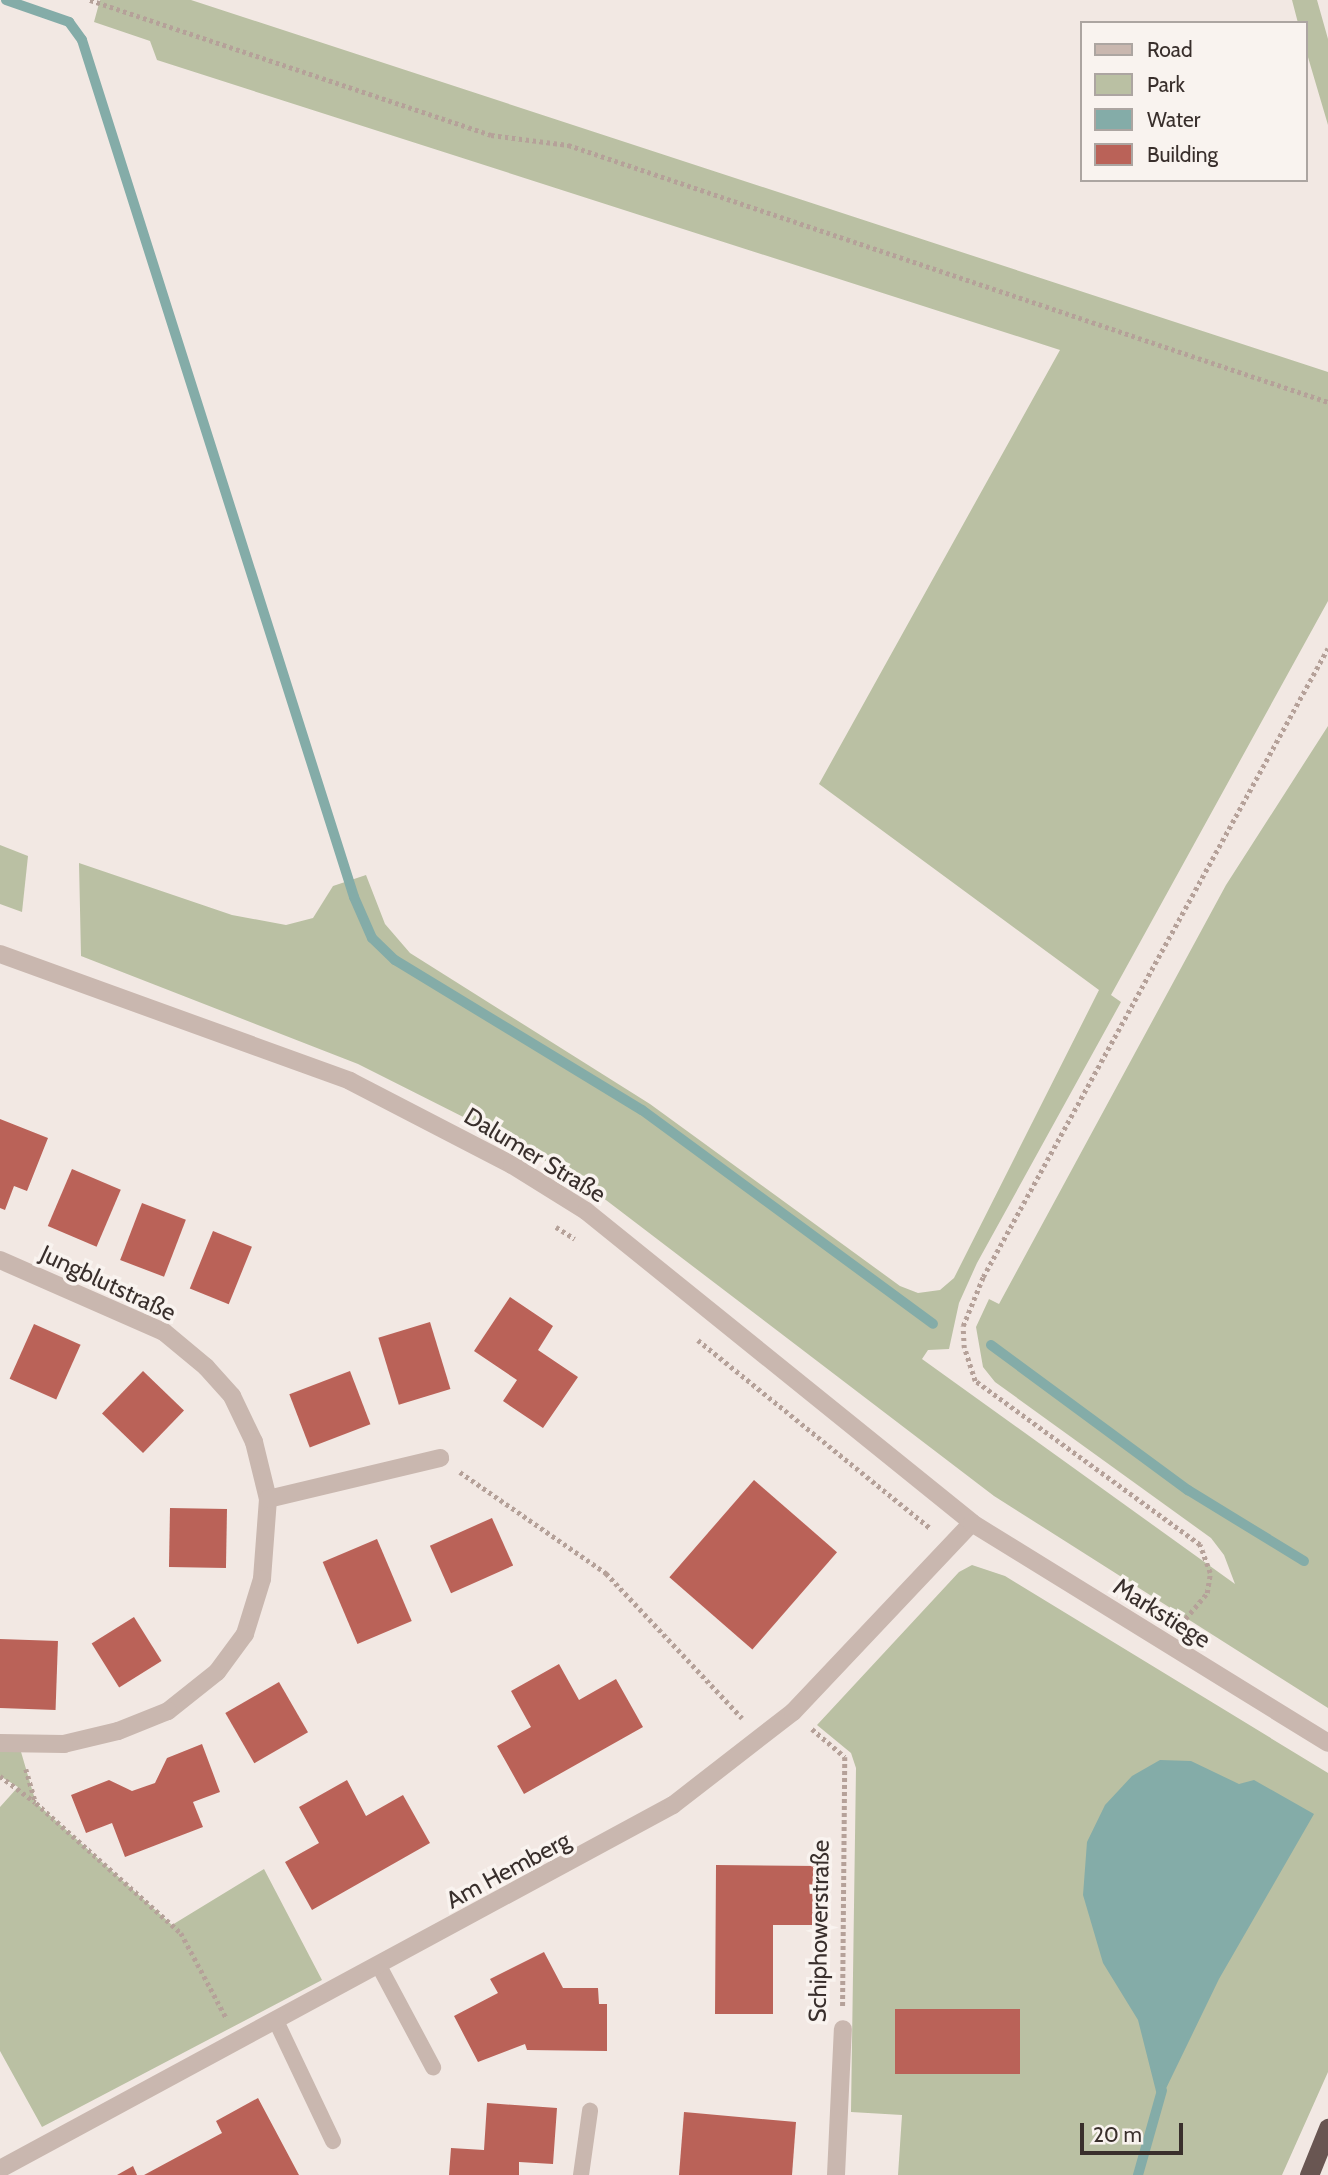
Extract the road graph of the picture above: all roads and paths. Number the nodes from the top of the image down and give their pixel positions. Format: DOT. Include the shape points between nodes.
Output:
graph roads {
  1 [pos="90,0"];
  2 [pos="1328,402"];
  3 [pos="1328,649"];
  4 [pos="0,954"];
  5 [pos="545,1219"];
  6 [pos="579,1242"];
  7 [pos="0,1260"];
  8 [pos="686,1330"];
  9 [pos="439,1458"];
  10 [pos="268,1499"];
  11 [pos="972,1523"];
  12 [pos="952,1544"];
  13 [pos="1165,1644"];
  14 [pos="793,1712"];
  15 [pos="761,1739"];
  16 [pos="0,1743"];
  17 [pos="1328,1743"];
  18 [pos="19,1745"];
  19 [pos="0,1776"];
  20 [pos="36,1803"];
  21 [pos="379,1966"];
  22 [pos="276,2021"];
  23 [pos="843,2029"];
  24 [pos="238,2041"];
  25 [pos="433,2067"];
  26 [pos="590,2111"];
  27 [pos="1328,2128"];
  28 [pos="334,2141"];
  29 [pos="0,2169"];
  30 [pos="580,2175"];
  31 [pos="836,2175"];
  32 [pos="1309,2175"];
  1 -- 2 [label="path" via="491,135 568,145"];
  3 -- 13 [label="path" via="983,1277 963,1326 964,1348 975,1381 1200,1545 1210,1573 1207,1593"];
  4 -- 11 [label="street, Dalumer Straße" via="350,1080 512,1165 586,1211"];
  5 -- 6 [label="path"];
  7 -- 10 [label="street, Jungblutstraße" via="164,1332 206,1367 232,1396 254,1442"];
  8 -- 12 [label="path"];
  9 -- 10 [label="street"];
  9 -- 15 [label="path" via="606,1573"];
  10 -- 18 [label="street, Jungblutstraße" via="262,1579 245,1634 217,1672 168,1711 118,1731 64,1744"];
  11 -- 12 [label="street, Am Hemberg"];
  11 -- 13 [label="street, Markstiege"];
  12 -- 14 [label="street, Am Hemberg"];
  13 -- 17 [label="street, Markstiege"];
  14 -- 15 [label="street, Am Hemberg"];
  14 -- 23 [label="path, Schiphowerstraße" via="845,1757"];
  15 -- 21 [label="street, Am Hemberg" via="673,1805 613,1841"];
  16 -- 18 [label="street, Jungblutstraße"];
  18 -- 20 [label="path"];
  19 -- 20 [label="path"];
  20 -- 24 [label="path" via="181,1933"];
  21 -- 22 [label="street, Am Hemberg"];
  21 -- 25 [label="lane"];
  22 -- 24 [label="street, Am Hemberg"];
  22 -- 28 [label="lane"];
  23 -- 31 [label="street, Schiphowerstraße"];
  24 -- 29 [label="street, Am Hemberg"];
  26 -- 30 [label="lane"];
  27 -- 32 [label="highway"];
}
